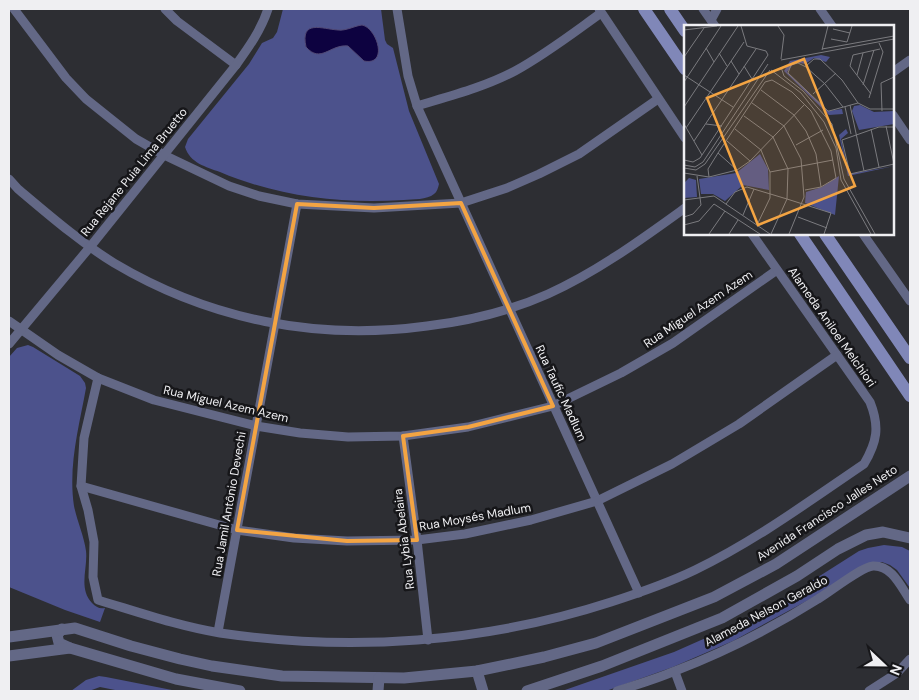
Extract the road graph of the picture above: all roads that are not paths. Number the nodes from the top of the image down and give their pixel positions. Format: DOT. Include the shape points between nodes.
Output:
graph roads {
  1 [pos="14,9"];
  2 [pos="165,9"];
  3 [pos="268,9"];
  4 [pos="397,9"];
  5 [pos="644,9"];
  6 [pos="670,9"];
  7 [pos="703,9"];
  8 [pos="717,9"];
  9 [pos="820,9"];
  10 [pos="600,11"];
  11 [pos="713,23"];
  12 [pos="831,25"];
  13 [pos="684,30"];
  14 [pos="910,60"];
  15 [pos="236,65"];
  16 [pos="684,67"];
  17 [pos="894,71"];
  18 [pos="658,99"];
  19 [pos="418,106"];
  20 [pos="894,116"];
  21 [pos="684,137"];
  22 [pos="910,140"];
  23 [pos="164,155"];
  24 [pos="9,179"];
  25 [pos="460,203"];
  26 [pos="297,204"];
  27 [pos="684,209"];
  28 [pos="753,235"];
  29 [pos="801,235"];
  30 [pos="826,235"];
  31 [pos="864,235"];
  32 [pos="90,247"];
  33 [pos="777,270"];
  34 [pos="910,301"];
  35 [pos="509,309"];
  36 [pos="9,321"];
  37 [pos="275,324"];
  38 [pos="20,330"];
  39 [pos="9,344"];
  40 [pos="837,355"];
  41 [pos="910,358"];
  42 [pos="98,378"];
  43 [pos="910,396"];
  44 [pos="553,406"];
  45 [pos="256,426"];
  46 [pos="403,436"];
  47 [pos="910,476"];
  48 [pos="81,486"];
  49 [pos="596,501"];
  50 [pos="237,530"];
  51 [pos="910,538"];
  52 [pos="418,540"];
  53 [pos="638,593"];
  54 [pos="910,600"];
  55 [pos="62,629"];
  56 [pos="218,632"];
  57 [pos="9,637"];
  58 [pos="428,640"];
  59 [pos="70,648"];
  60 [pos="9,656"];
  61 [pos="910,659"];
  62 [pos="477,671"];
  63 [pos="675,672"];
  64 [pos="379,678"];
  65 [pos="240,691"];
  66 [pos="378,691"];
  67 [pos="483,691"];
  68 [pos="527,691"];
  69 [pos="617,691"];
  70 [pos="682,691"];
  71 [pos="869,691"];
  1 -- 23 [label="street" via="60,71 86,99 136,139"];
  2 -- 15 [label="street"];
  3 -- 15 [label="street, Rua Rejane Puia Lima Bruetto" via="256,37"];
  4 -- 19 [label="street, Rua Taufic Madlum" via="408,76"];
  5 -- 16 [label="main road"];
  6 -- 13 [label="main road"];
  7 -- 11 [label="street"];
  8 -- 11 [label="street"];
  9 -- 12 [label="street"];
  10 -- 18 [label="street"];
  10 -- 19 [label="street" via="556,46 514,71 475,88"];
  14 -- 17 [label="street"];
  15 -- 23 [label="street, Rua Rejane Puia Lima Bruetto"];
  18 -- 21 [label="street"];
  18 -- 25 [label="street" via="579,154 507,188"];
  19 -- 25 [label="street, Rua Taufic Madlum"];
  20 -- 22 [label="street"];
  23 -- 26 [label="street" via="229,186"];
  23 -- 32 [label="street, Rua Rejane Puia Lima Bruetto"];
  24 -- 32 [label="street"];
  25 -- 26 [label="street" via="374,208"];
  25 -- 35 [label="street, Rua Taufic Madlum"];
  26 -- 37 [label="street, Rua Jamil Antônio Devechi"];
  27 -- 35 [label="street" via="594,269 548,294"];
  28 -- 33 [label="street, Alameda Aniloel Melchiori"];
  29 -- 43 [label="main road"];
  30 -- 41 [label="main road"];
  31 -- 34 [label="street"];
  32 -- 37 [label="street" via="148,281 192,301"];
  32 -- 38 [label="street, Rua Rejane Puia Lima Bruetto"];
  33 -- 40 [label="street, Alameda Aniloel Melchiori"];
  33 -- 44 [label="street, Rua Miguel Azem Azem" via="673,343"];
  35 -- 37 [label="street" via="455,322 404,329 355,332"];
  35 -- 44 [label="street, Rua Taufic Madlum"];
  36 -- 38 [label="street, Rua Miguel Azem Azem"];
  37 -- 45 [label="street, Rua Jamil Antônio Devechi"];
  38 -- 39 [label="street, Rua Rejane Puia Lima Bruetto"];
  38 -- 42 [label="street, Rua Miguel Azem Azem"];
  40 -- 49 [label="street, Rua Moysés Madlum" via="739,424 672,464"];
  40 -- 53 [label="street, Alameda Aniloel Melchiori" via="870,402 877,427 871,452 864,464 748,543 693,571"];
  42 -- 45 [label="street, Rua Miguel Azem Azem" via="154,400"];
  42 -- 48 [label="street" via="84,438"];
  44 -- 46 [label="street, Rua Miguel Azem Azem" via="468,427"];
  44 -- 49 [label="street, Rua Taufic Madlum"];
  45 -- 46 [label="street, Rua Miguel Azem Azem" via="348,437"];
  45 -- 50 [label="street, Rua Jamil Antônio Devechi"];
  46 -- 52 [label="street, Rua Lybia Abelaira"];
  47 -- 62 [label="street, Avenida Francisco Jalles Neto" via="776,564 714,597 596,643"];
  48 -- 50 [label="street, Rua Moysés Madlum"];
  48 -- 56 [label="street" via="94,542 93,577 98,600"];
  49 -- 52 [label="street, Rua Moysés Madlum" via="531,520"];
  49 -- 53 [label="street, Rua Taufic Madlum"];
  50 -- 52 [label="street, Rua Moysés Madlum" via="347,541"];
  50 -- 56 [label="street, Rua Jamil Antônio Devechi"];
  51 -- 68 [label="street" via="882,532 866,535 722,618 602,666"];
  52 -- 58 [label="street, Rua Lybia Abelaira"];
  53 -- 58 [label="street" via="530,625"];
  54 -- 63 [label="street, Alameda Nelson Geraldo" via="886,568 872,566 736,644"];
  55 -- 57 [label="street, Avenida Francisco Jalles Neto"];
  55 -- 59 [label="street" via="57,635 59,643"];
  55 -- 64 [label="street, Avenida Francisco Jalles Neto" via="75,628 212,666 282,676"];
  56 -- 58 [label="street" via="280,640 379,643"];
  59 -- 60 [label="street"];
  59 -- 65 [label="street" via="176,679"];
  61 -- 71 [label="street" via="896,674"];
  62 -- 64 [label="street, Avenida Francisco Jalles Neto"];
  62 -- 67 [label="street"];
  63 -- 69 [label="street, Alameda Nelson Geraldo"];
  63 -- 70 [label="street"];
  64 -- 66 [label="street"];
}
